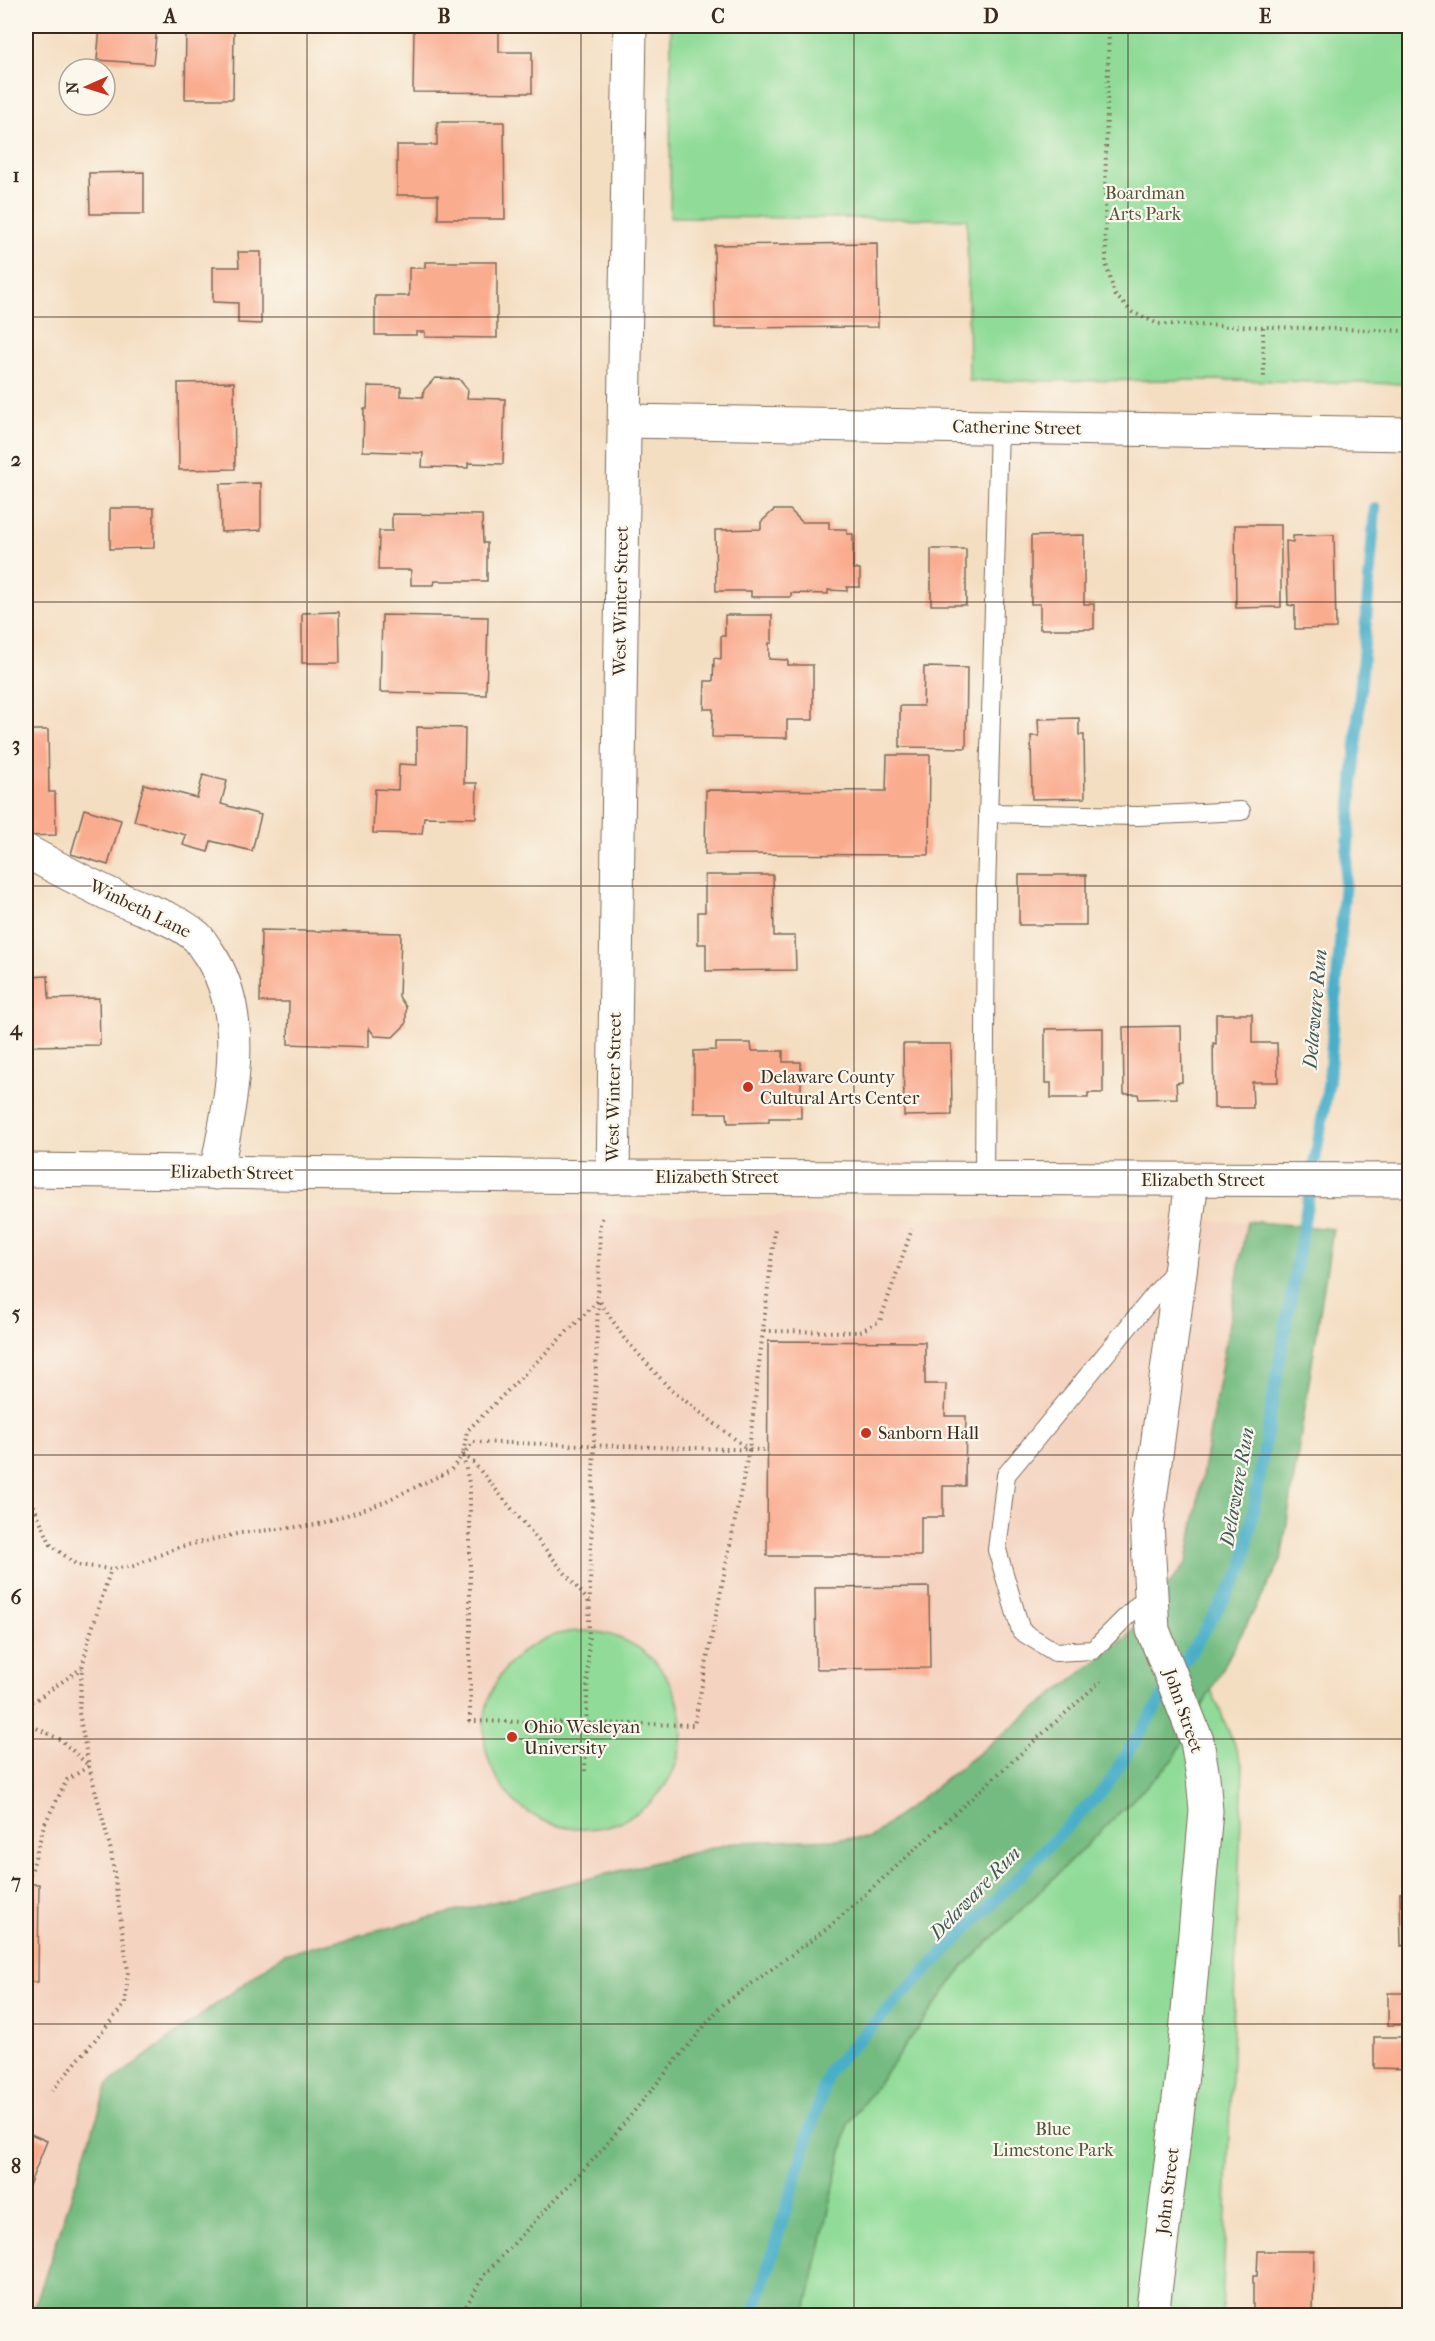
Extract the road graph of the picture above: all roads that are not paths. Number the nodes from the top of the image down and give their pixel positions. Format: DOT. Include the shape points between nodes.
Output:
graph roads {
  1 [pos="630,26"];
  2 [pos="625,421"];
  3 [pos="999,427"];
  4 [pos="1410,434"];
  5 [pos="1241,811"];
  6 [pos="988,813"];
  7 [pos="26,851"];
  8 [pos="26,1170"];
  9 [pos="216,1173"];
  10 [pos="613,1177"];
  11 [pos="984,1178"];
  12 [pos="1410,1180"];
  13 [pos="1192,1181"];
  14 [pos="1181,1262"];
  15 [pos="1150,1593"];
  16 [pos="1152,2316"];
  1 -- 2 [label="street, West Winter Street"];
  2 -- 3 [label="street, Catherine Street"];
  2 -- 10 [label="street, West Winter Street"];
  3 -- 4 [label="street, Catherine Street"];
  3 -- 6 [label="lane"];
  5 -- 6 [label="lane" via="1138,816"];
  6 -- 11 [label="lane"];
  7 -- 9 [label="street, Winbeth Lane" via="178,925 198,938 219,967 229,1002 234,1043 227,1119"];
  8 -- 9 [label="street, Elizabeth Street"];
  9 -- 10 [label="street, Elizabeth Street"];
  10 -- 11 [label="street, Elizabeth Street"];
  11 -- 13 [label="street, Elizabeth Street"];
  12 -- 13 [label="street, Elizabeth Street"];
  13 -- 14 [label="street, John Street"];
  14 -- 15 [label="street, John Street" via="1147,1523"];
  14 -- 15 [label="lane" via="1006,1475 997,1550 1021,1631 1055,1652 1093,1650"];
  15 -- 16 [label="street, John Street" via="1153,1630 1197,1741 1206,1811 1183,2067"];
}
